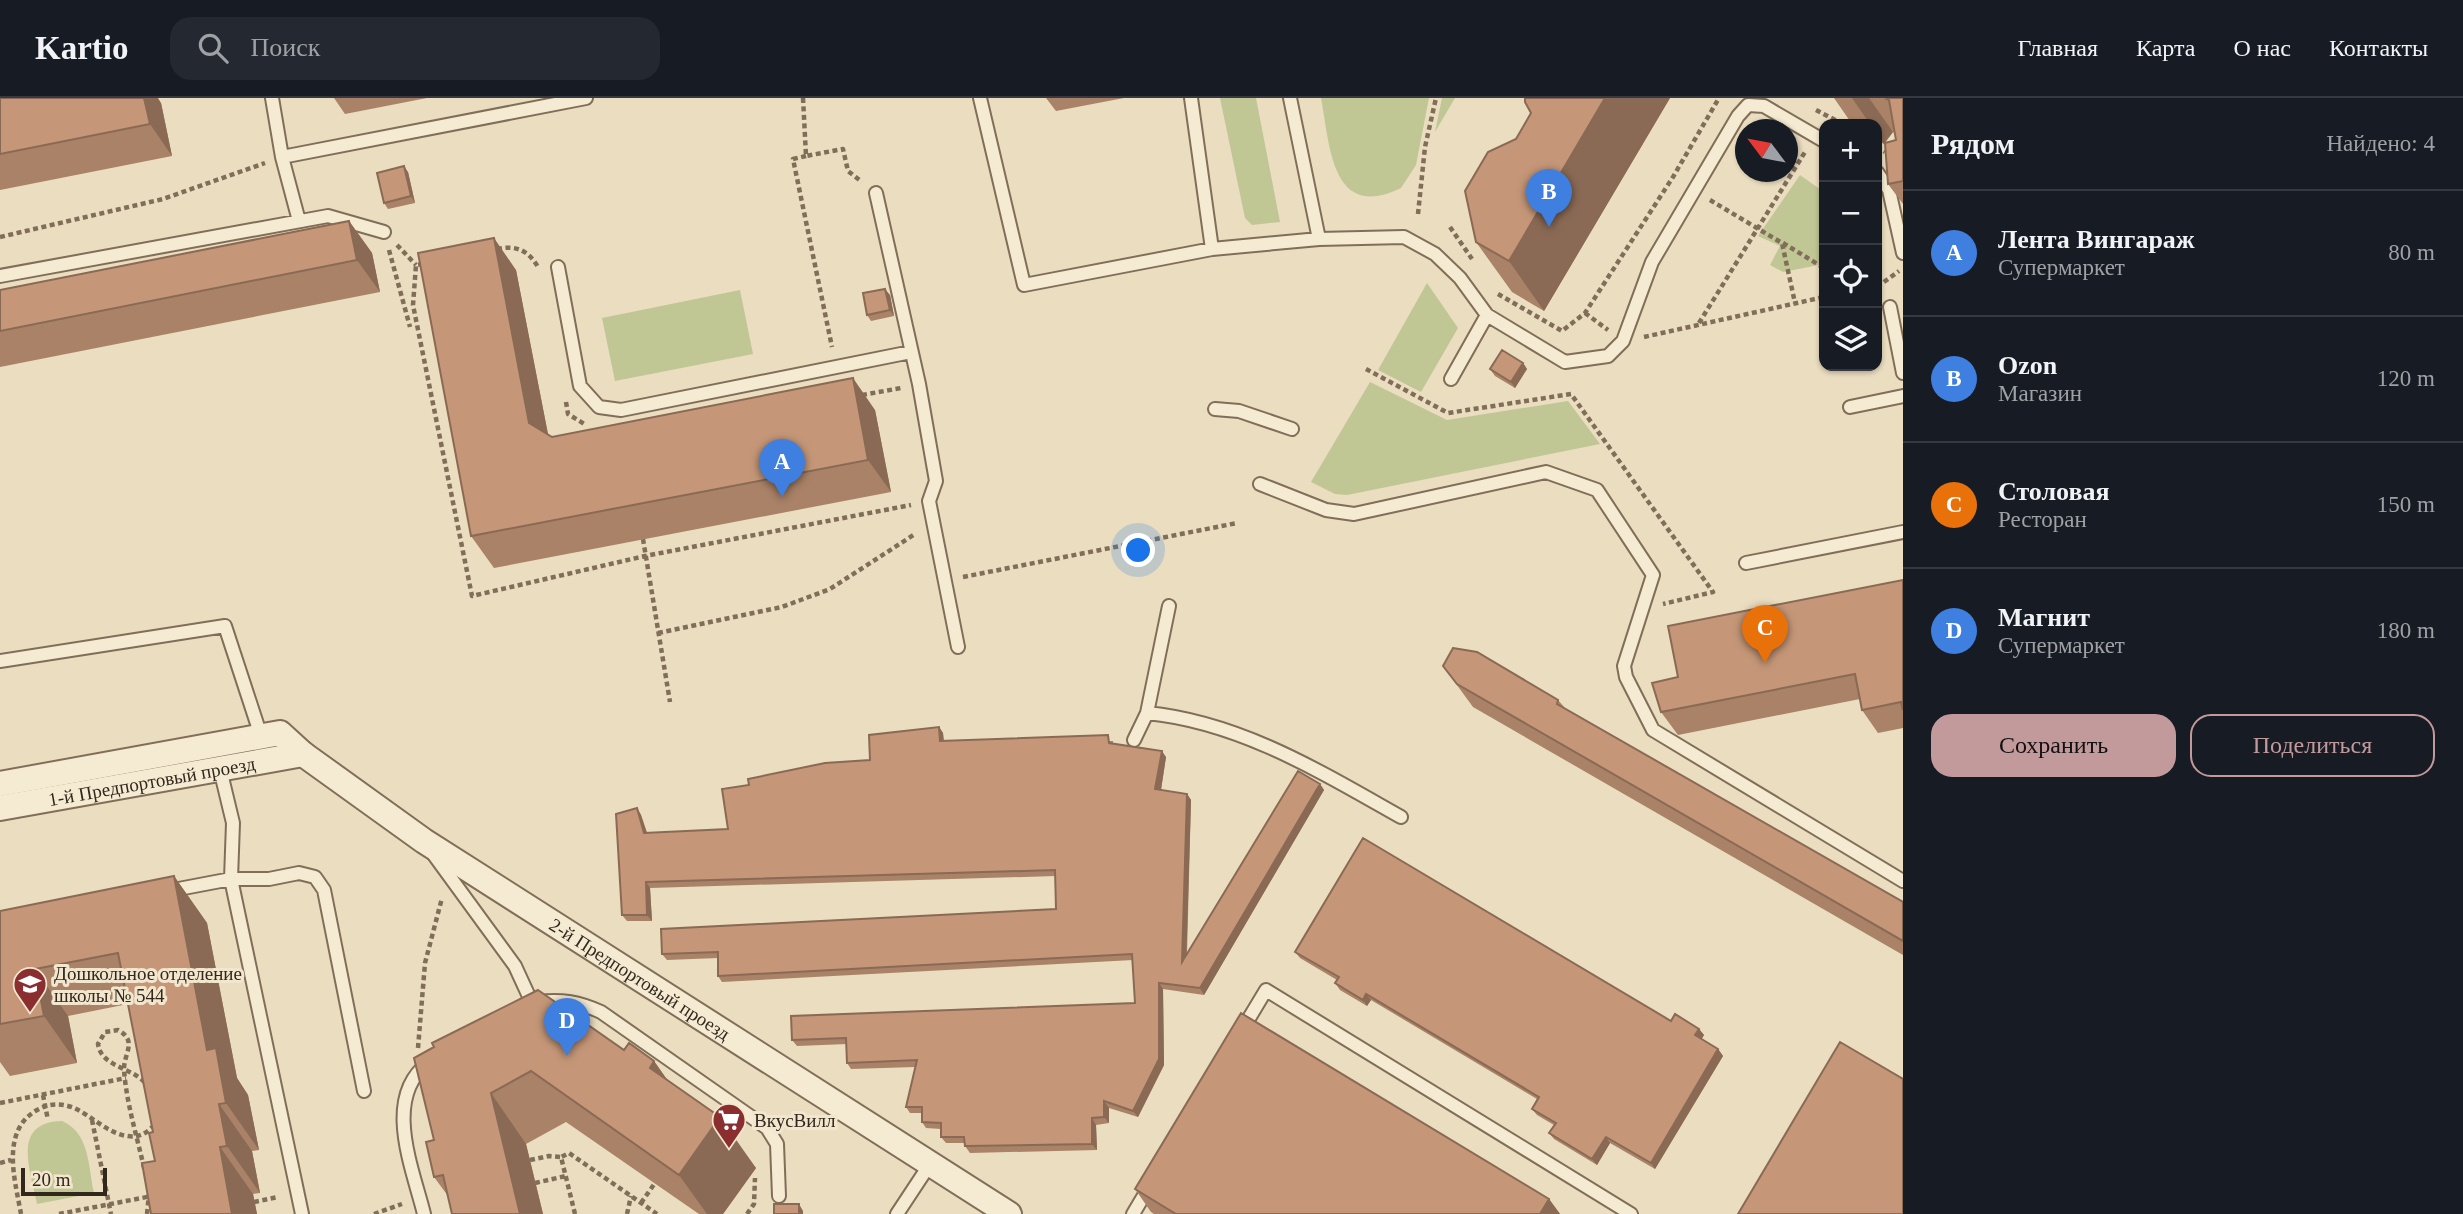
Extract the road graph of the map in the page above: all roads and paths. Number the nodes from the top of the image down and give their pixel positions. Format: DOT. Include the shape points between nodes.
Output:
graph roads {
  1 [pos="272,98"];
  2 [pos="586,98"];
  3 [pos="803,98"];
  4 [pos="980,98"];
  5 [pos="1191,98"];
  6 [pos="1290,98"];
  7 [pos="1436,98"];
  8 [pos="1719,98"];
  9 [pos="1826,114"];
  10 [pos="1825,119"];
  11 [pos="1819,137"];
  12 [pos="1819,139"];
  13 [pos="806,156"];
  14 [pos="282,157"];
  15 [pos="1673,177"];
  16 [pos="1882,180"];
  17 [pos="1694,191"];
  18 [pos="876,193"];
  19 [pos="1418,214"];
  20 [pos="299,220"];
  21 [pos="1450,227"];
  22 [pos="1758,229"];
  23 [pos="384,232"];
  24 [pos="0,237"];
  25 [pos="1319,239"];
  26 [pos="1782,243"];
  27 [pos="1212,249"];
  28 [pos="487,250"];
  29 [pos="1903,253"];
  30 [pos="1473,260"];
  31 [pos="427,262"];
  32 [pos="416,265"];
  33 [pos="1819,265"];
  34 [pos="558,267"];
  35 [pos="1903,268"];
  36 [pos="0,276"];
  37 [pos="1882,283"];
  38 [pos="1495,293"];
  39 [pos="1819,299"];
  40 [pos="1795,303"];
  41 [pos="1890,307"];
  42 [pos="1585,313"];
  43 [pos="1487,315"];
  44 [pos="1698,324"];
  45 [pos="410,327"];
  46 [pos="1623,341"];
  47 [pos="911,352"];
  48 [pos="836,367"];
  49 [pos="1903,373"];
  50 [pos="1451,379"];
  51 [pos="1903,396"];
  52 [pos="1850,407"];
  53 [pos="1215,410"];
  54 [pos="1292,429"];
  55 [pos="1260,484"];
  56 [pos="929,501"];
  57 [pos="934,522"];
  58 [pos="1237,523"];
  59 [pos="1903,532"];
  60 [pos="643,539"];
  61 [pos="645,556"];
  62 [pos="1746,563"];
  63 [pos="945,580"];
  64 [pos="1169,606"];
  65 [pos="658,633"];
  66 [pos="958,647"];
  67 [pos="0,661"];
  68 [pos="670,702"];
  69 [pos="1147,713"];
  70 [pos="271,734"];
  71 [pos="1134,740"];
  72 [pos="303,754"];
  73 [pos="220,769"];
  74 [pos="0,783"];
  75 [pos="0,808"];
  76 [pos="1401,817"];
  77 [pos="424,841"];
  78 [pos="445,871"];
  79 [pos="231,879"];
  80 [pos="1903,881"];
  81 [pos="149,895"];
  82 [pos="532,1003"];
  83 [pos="520,1009"];
  84 [pos="138,1037"];
  85 [pos="1238,1037"];
  86 [pos="129,1039"];
  87 [pos="438,1056"];
  88 [pos="124,1067"];
  89 [pos="420,1069"];
  90 [pos="126,1078"];
  91 [pos="151,1090"];
  92 [pos="364,1091"];
  93 [pos="43,1095"];
  94 [pos="0,1103"];
  95 [pos="45,1105"];
  96 [pos="157,1110"];
  97 [pos="92,1119"];
  98 [pos="48,1120"];
  99 [pos="138,1137"];
  100 [pos="562,1157"];
  101 [pos="11,1160"];
  102 [pos="530,1160"];
  103 [pos="0,1163"];
  104 [pos="930,1164"];
  105 [pos="756,1165"];
  106 [pos="145,1172"];
  107 [pos="566,1175"];
  108 [pos="1154,1179"];
  109 [pos="536,1183"];
  110 [pos="655,1183"];
  111 [pos="147,1184"];
  112 [pos="161,1194"];
  113 [pos="149,1196"];
  114 [pos="631,1196"];
  115 [pos="779,1196"];
  116 [pos="421,1200"];
  117 [pos="641,1203"];
  118 [pos="109,1204"];
  119 [pos="21,1214"];
  120 [pos="59,1214"];
  121 [pos="111,1214"];
  122 [pos="147,1214"];
  123 [pos="302,1214"];
  124 [pos="373,1214"];
  125 [pos="424,1214"];
  126 [pos="576,1214"];
  127 [pos="627,1214"];
  128 [pos="657,1214"];
  129 [pos="747,1214"];
  130 [pos="897,1214"];
  131 [pos="1009,1214"];
  132 [pos="1133,1214"];
  133 [pos="1631,1214"];
  1 -- 14 [label="lane"];
  2 -- 14 [label="lane"];
  3 -- 13 [label="path"];
  4 -- 27 [label="lane" via="1024,285"];
  5 -- 27 [label="lane"];
  6 -- 25 [label="lane"];
  7 -- 19 [label="path" via="1425,146"];
  8 -- 15 [label="path"];
  9 -- 10 [label="path"];
  11 -- 17 [label="lane" via="1764,106 1748,105"];
  12 -- 22 [label="path"];
  13 -- 18 [label="path" via="843,149 848,172"];
  13 -- 48 [label="path" via="793,159"];
  14 -- 20 [label="lane"];
  14 -- 24 [label="path" via="163,199"];
  15 -- 17 [label="path"];
  15 -- 42 [label="path"];
  16 -- 29 [label="lane" via="1889,190"];
  17 -- 22 [label="path"];
  17 -- 46 [label="lane" via="1652,262"];
  18 -- 47 [label="lane"];
  20 -- 23 [label="lane" via="328,216"];
  20 -- 36 [label="lane"];
  21 -- 30 [label="path"];
  22 -- 26 [label="path"];
  22 -- 44 [label="path"];
  23 -- 32 [label="path"];
  23 -- 45 [label="path"];
  25 -- 27 [label="lane"];
  25 -- 43 [label="lane" via="1404,237 1434,254 1460,278"];
  26 -- 33 [label="path"];
  26 -- 40 [label="path"];
  28 -- 34 [label="path" via="512,246 531,254 539,268"];
  31 -- 32 [label="path"];
  32 -- 61 [label="path" via="413,305 472,596"];
  34 -- 48 [label="lane" via="580,386 599,407 621,410"];
  35 -- 37 [label="path"];
  38 -- 42 [label="path" via="1562,331"];
  39 -- 40 [label="path"];
  40 -- 44 [label="path"];
  41 -- 49 [label="lane"];
  42 -- 46 [label="path"];
  43 -- 46 [label="lane" via="1565,362 1608,356"];
  43 -- 50 [label="lane"];
  44 -- 46 [label="path"];
  47 -- 48 [label="lane"];
  47 -- 56 [label="lane" via="936,481"];
  51 -- 52 [label="lane"];
  53 -- 54 [label="lane" via="1239,411"];
  55 -- 80 [label="lane" via="1326,510 1354,514 1546,472 1597,490 1653,575 1624,666 1653,730"];
  56 -- 57 [label="lane"];
  56 -- 61 [label="path"];
  57 -- 63 [label="lane"];
  57 -- 65 [label="path" via="830,589 782,607"];
  58 -- 63 [label="path"];
  59 -- 62 [label="lane"];
  60 -- 61 [label="path"];
  61 -- 65 [label="path"];
  63 -- 66 [label="lane"];
  64 -- 69 [label="lane"];
  65 -- 68 [label="path"];
  67 -- 70 [label="lane" via="225,626"];
  69 -- 71 [label="lane"];
  69 -- 76 [label="lane" via="1250,739 1300,760"];
  70 -- 72 [label="street, 2-й Предпортовый проезд"];
  70 -- 74 [label="street, 1-й Предпортовый проезд"];
  72 -- 73 [label="street, 1-й Предпортовый проезд"];
  72 -- 77 [label="street, 2-й Предпортовый проезд"];
  73 -- 75 [label="street, 1-й Предпортовый проезд"];
  73 -- 79 [label="lane" via="233,823"];
  77 -- 78 [label="lane"];
  77 -- 104 [label="street, 2-й Предпортовый проезд"];
  78 -- 82 [label="lane" via="515,966"];
  78 -- 89 [label="path" via="441,907 425,963 417,1031"];
  79 -- 81 [label="lane"];
  79 -- 92 [label="lane" via="299,873 315,877 324,890"];
  79 -- 123 [label="lane"];
  82 -- 83 [label="lane"];
  82 -- 115 [label="lane" via="556,999 601,1012 767,1128 777,1144"];
  84 -- 86 [label="path"];
  85 -- 133 [label="lane" via="1266,990"];
  86 -- 88 [label="path"];
  86 -- 88 [label="path" via="112,1030 105,1032 98,1044 102,1057"];
  87 -- 89 [label="lane"];
  88 -- 90 [label="path"];
  88 -- 91 [label="path"];
  89 -- 116 [label="lane" via="405,1099 404,1132"];
  90 -- 93 [label="path"];
  90 -- 99 [label="path"];
  93 -- 94 [label="path"];
  93 -- 95 [label="path"];
  95 -- 97 [label="path" via="72,1107"];
  95 -- 98 [label="path"];
  95 -- 101 [label="path" via="15,1133"];
  96 -- 99 [label="path" via="155,1124"];
  97 -- 99 [label="path" via="112,1131"];
  97 -- 118 [label="path"];
  99 -- 106 [label="path"];
  100 -- 102 [label="path"];
  100 -- 107 [label="path"];
  100 -- 114 [label="path" via="569,1153"];
  101 -- 103 [label="path"];
  101 -- 119 [label="path"];
  104 -- 130 [label="lane"];
  104 -- 131 [label="street, 2-й Предпортовый проезд"];
  105 -- 129 [label="path" via="754,1204"];
  107 -- 109 [label="path"];
  107 -- 126 [label="path"];
  108 -- 132 [label="lane"];
  110 -- 117 [label="path"];
  111 -- 113 [label="path"];
  112 -- 113 [label="path"];
  113 -- 118 [label="path"];
  113 -- 122 [label="path"];
  114 -- 117 [label="path"];
  114 -- 127 [label="path"];
  116 -- 124 [label="path"];
  116 -- 125 [label="lane"];
  117 -- 128 [label="path"];
  118 -- 120 [label="path"];
  118 -- 121 [label="path"];
}
